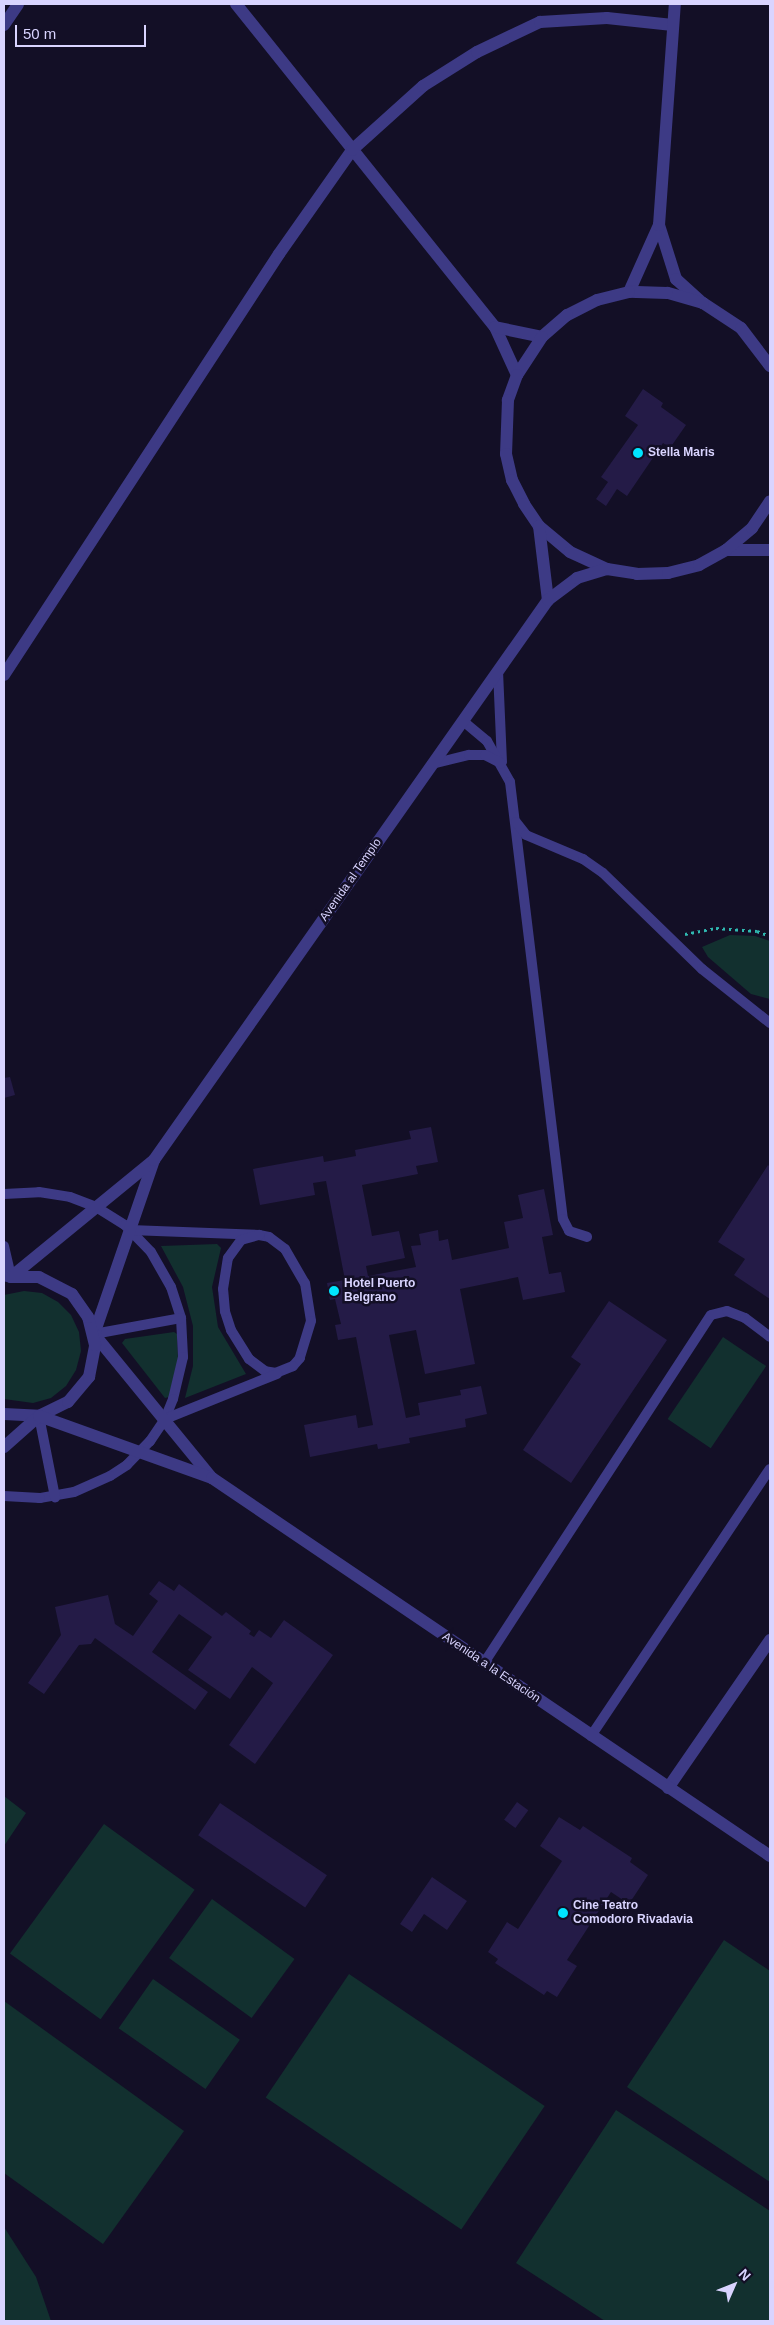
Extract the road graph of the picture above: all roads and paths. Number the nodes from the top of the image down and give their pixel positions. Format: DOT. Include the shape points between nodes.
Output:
graph roads {
  1 [pos="18,4"];
  2 [pos="236,4"];
  3 [pos="675,4"];
  4 [pos="4,25"];
  5 [pos="673,25"];
  6 [pos="352,150"];
  7 [pos="659,225"];
  8 [pos="629,292"];
  9 [pos="703,303"];
  10 [pos="495,327"];
  11 [pos="542,337"];
  12 [pos="770,366"];
  13 [pos="517,374"];
  14 [pos="770,501"];
  15 [pos="540,526"];
  16 [pos="726,550"];
  17 [pos="770,550"];
  18 [pos="607,569"];
  19 [pos="548,600"];
  20 [pos="498,671"];
  21 [pos="4,675"];
  22 [pos="463,721"];
  23 [pos="502,763"];
  24 [pos="432,764"];
  25 [pos="515,821"];
  26 [pos="770,936"];
  27 [pos="671,937"];
  28 [pos="770,1023"];
  29 [pos="154,1160"];
  30 [pos="4,1194"];
  31 [pos="96,1207"];
  32 [pos="130,1230"];
  33 [pos="259,1235"];
  34 [pos="586,1237"];
  35 [pos="4,1246"];
  36 [pos="6,1277"];
  37 [pos="181,1318"];
  38 [pos="94,1334"];
  39 [pos="770,1337"];
  40 [pos="285,1371"];
  41 [pos="4,1414"];
  42 [pos="39,1416"];
  43 [pos="164,1419"];
  44 [pos="4,1447"];
  45 [pos="141,1451"];
  46 [pos="770,1470"];
  47 [pos="212,1478"];
  48 [pos="4,1496"];
  49 [pos="55,1497"];
  50 [pos="770,1640"];
  51 [pos="484,1663"];
  52 [pos="592,1736"];
  53 [pos="668,1788"];
  54 [pos="770,1856"];
  1 -- 4 [label="street"];
  2 -- 6 [label="street"];
  3 -- 5 [label="street"];
  5 -- 6 [label="street" via="607,18 540,22 477,52 423,86"];
  5 -- 7 [label="street"];
  6 -- 10 [label="street"];
  6 -- 21 [label="street" via="279,254"];
  7 -- 8 [label="street"];
  7 -- 9 [label="street" via="676,279"];
  8 -- 9 [label="street" via="667,293"];
  8 -- 11 [label="street" via="597,300 567,315"];
  9 -- 12 [label="street" via="741,328"];
  10 -- 11 [label="street"];
  10 -- 13 [label="street"];
  11 -- 13 [label="street"];
  13 -- 15 [label="street" via="508,400 506,454 524,504"];
  14 -- 16 [label="street" via="752,528"];
  15 -- 18 [label="street" via="570,552"];
  15 -- 19 [label="street"];
  16 -- 17 [label="street"];
  16 -- 18 [label="street" via="699,565 668,573 637,574"];
  18 -- 19 [label="street, Avenida al Templo" via="578,578"];
  19 -- 20 [label="street, Avenida al Templo"];
  20 -- 22 [label="street, Avenida al Templo"];
  20 -- 23 [label="lane"];
  22 -- 23 [label="lane" via="487,741"];
  22 -- 24 [label="street, Avenida al Templo"];
  23 -- 24 [label="lane" via="486,755 469,755"];
  23 -- 25 [label="lane" via="510,782"];
  24 -- 29 [label="street, Avenida al Templo"];
  25 -- 27 [label="lane" via="526,835 583,859 603,873"];
  25 -- 34 [label="lane" via="563,1219 569,1231"];
  26 -- 27 [label="path" via="757,931 716,928"];
  27 -- 28 [label="lane" via="732,995"];
  29 -- 31 [label="street"];
  29 -- 32 [label="street"];
  30 -- 31 [label="lane" via="54,1194"];
  31 -- 32 [label="lane"];
  31 -- 36 [label="street"];
  32 -- 33 [label="lane"];
  32 -- 37 [label="lane" via="162,1269"];
  32 -- 38 [label="street"];
  33 -- 40 [label="lane" via="285,1248 298,1268 308,1296 311,1321 308,1341 300,1358"];
  33 -- 40 [label="lane" via="241,1240 228,1258 223,1289 225,1311 240,1348 256,1366 265,1371"];
  35 -- 36 [label="lane"];
  36 -- 38 [label="street" via="39,1277 64,1288 84,1308"];
  37 -- 38 [label="lane"];
  37 -- 43 [label="lane" via="183,1357 180,1378"];
  38 -- 42 [label="street" via="95,1356 83,1386 59,1409"];
  38 -- 43 [label="street"];
  39 -- 51 [label="lane" via="745,1318 727,1311 711,1314"];
  40 -- 43 [label="lane"];
  41 -- 42 [label="street"];
  42 -- 44 [label="street"];
  42 -- 45 [label="street"];
  42 -- 49 [label="lane"];
  43 -- 45 [label="lane"];
  43 -- 47 [label="street"];
  45 -- 47 [label="street"];
  45 -- 49 [label="lane" via="110,1476"];
  46 -- 52 [label="lane"];
  47 -- 51 [label="street, Avenida a la Estación"];
  48 -- 49 [label="lane"];
  50 -- 53 [label="street"];
  51 -- 52 [label="street, Avenida a la Estación"];
  52 -- 53 [label="street, Avenida a la Estación"];
  53 -- 54 [label="street, Avenida a la Estación"];
}
